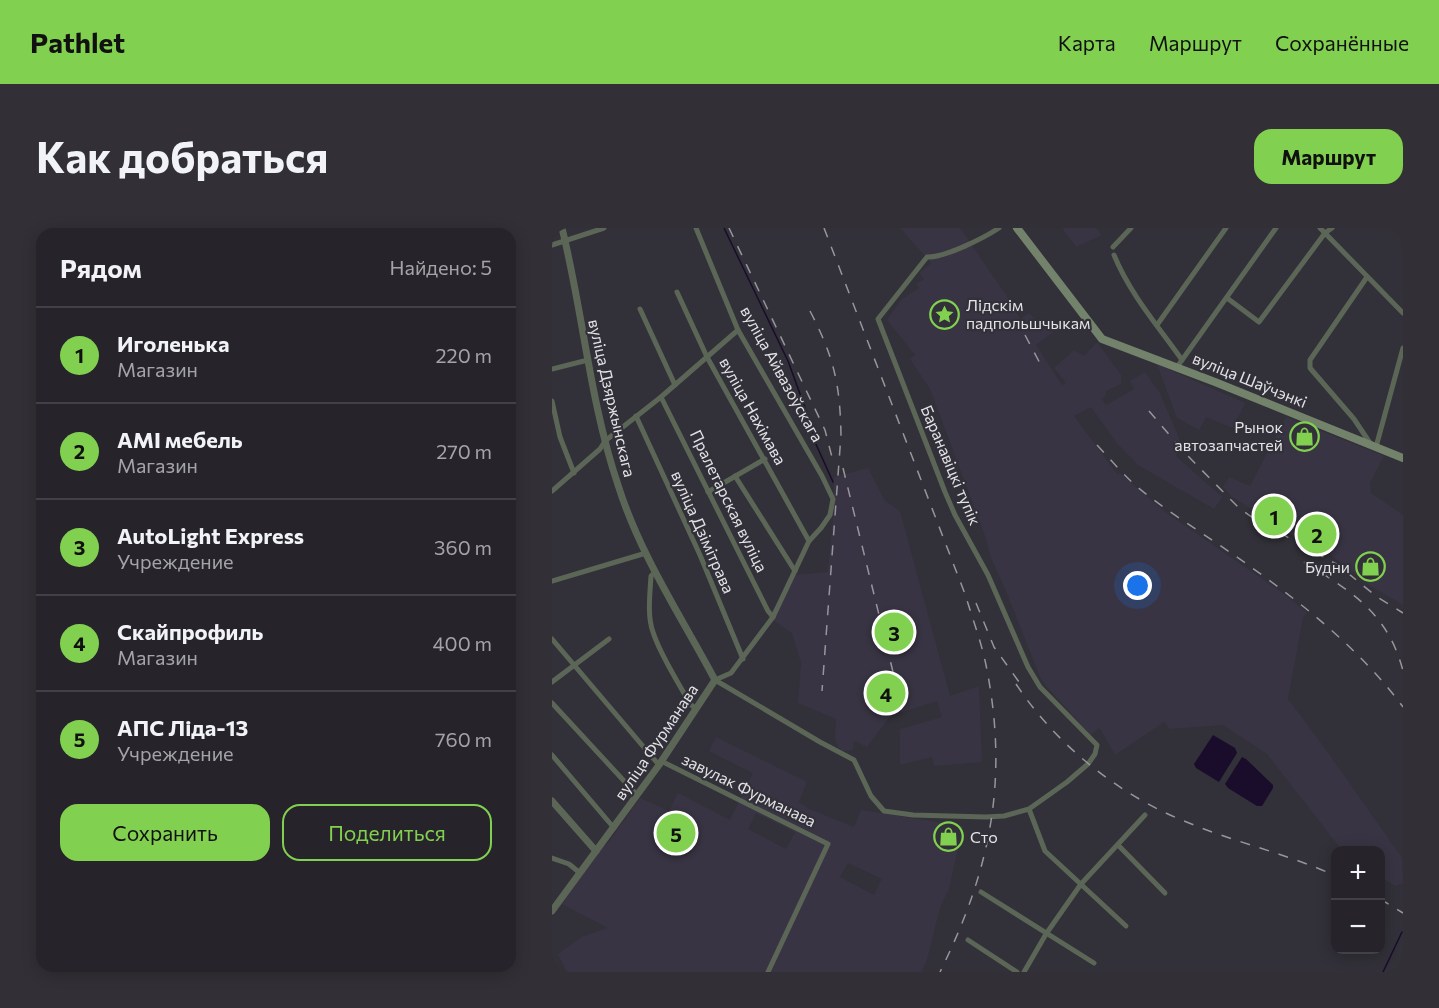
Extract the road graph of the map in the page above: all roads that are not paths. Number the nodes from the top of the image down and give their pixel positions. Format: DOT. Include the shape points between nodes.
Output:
graph roads {
  1 [pos="562,228"];
  2 [pos="604,228"];
  3 [pos="696,228"];
  4 [pos="999,228"];
  5 [pos="1017,228"];
  6 [pos="1131,228"];
  7 [pos="1226,228"];
  8 [pos="1276,228"];
  9 [pos="1332,228"];
  10 [pos="1323,230"];
  11 [pos="565,241"];
  12 [pos="552,245"];
  13 [pos="1113,247"];
  14 [pos="1114,255"];
  15 [pos="1367,277"];
  16 [pos="677,292"];
  17 [pos="1227,298"];
  18 [pos="640,309"];
  19 [pos="1403,313"];
  20 [pos="1157,325"];
  21 [pos="738,330"];
  22 [pos="1403,348"];
  23 [pos="708,357"];
  24 [pos="588,360"];
  25 [pos="1179,363"];
  26 [pos="552,369"];
  27 [pos="675,385"];
  28 [pos="661,397"];
  29 [pos="552,401"];
  30 [pos="636,416"];
  31 [pos="605,441"];
  32 [pos="1374,446"];
  33 [pos="1403,458"];
  34 [pos="765,459"];
  35 [pos="574,472"];
  36 [pos="735,476"];
  37 [pos="552,491"];
  38 [pos="708,492"];
  39 [pos="832,499"];
  40 [pos="809,541"];
  41 [pos="645,553"];
  42 [pos="795,572"];
  43 [pos="654,573"];
  44 [pos="552,581"];
  45 [pos="773,617"];
  46 [pos="552,639"];
  47 [pos="609,639"];
  48 [pos="743,659"];
  49 [pos="573,666"];
  50 [pos="715,680"];
  51 [pos="552,682"];
  52 [pos="552,703"];
  53 [pos="695,708"];
  54 [pos="552,755"];
  55 [pos="660,763"];
  56 [pos="637,795"];
  57 [pos="552,801"];
  58 [pos="1029,809"];
  59 [pos="1145,815"];
  60 [pos="614,828"];
  61 [pos="1118,845"];
  62 [pos="596,851"];
  63 [pos="552,858"];
  64 [pos="580,873"];
  65 [pos="1081,884"];
  66 [pos="981,892"];
  67 [pos="1165,893"];
  68 [pos="552,911"];
  69 [pos="1126,926"];
  70 [pos="1046,934"];
  71 [pos="968,940"];
  72 [pos="1094,963"];
  73 [pos="768,972"];
  74 [pos="1017,972"];
  75 [pos="1024,972"];
  1 -- 11 [label="street, вуліца Дзяржынскага"];
  2 -- 11 [label="street"];
  3 -- 21 [label="street, вуліца Айвазоўскага"];
  4 -- 58 [label="street, Баранавіцкі тупік" via="967,246 927,257 878,319 949,500 988,575 1028,667 1040,687 1097,745 1088,764"];
  5 -- 25 [label="main road" via="1102,339"];
  6 -- 13 [label="street"];
  7 -- 20 [label="street"];
  8 -- 17 [label="street"];
  9 -- 10 [label="street"];
  10 -- 15 [label="street"];
  10 -- 17 [label="street" via="1259,322"];
  11 -- 12 [label="street"];
  11 -- 24 [label="street, вуліца Дзяржынскага"];
  14 -- 20 [label="street, вуліца Шаўчэнкі" via="1138,301"];
  15 -- 19 [label="street"];
  15 -- 32 [label="street" via="1310,360 1310,368"];
  16 -- 23 [label="street, вуліца Нахімава"];
  17 -- 25 [label="street"];
  18 -- 27 [label="street"];
  20 -- 25 [label="street, вуліца Шаўчэнкі"];
  21 -- 23 [label="street"];
  21 -- 39 [label="street, вуліца Айвазоўскага"];
  22 -- 32 [label="street"];
  23 -- 27 [label="street"];
  23 -- 34 [label="street, вуліца Нахімава"];
  24 -- 26 [label="street"];
  24 -- 31 [label="street, вуліца Дзяржынскага"];
  25 -- 32 [label="main road, вуліца Шаўчэнкі"];
  27 -- 28 [label="street"];
  28 -- 30 [label="street"];
  28 -- 38 [label="street, Пралетарская вуліца"];
  29 -- 35 [label="street" via="560,437"];
  30 -- 31 [label="street"];
  30 -- 48 [label="street, вуліца Дзімітрава"];
  31 -- 35 [label="street"];
  31 -- 41 [label="street, вуліца Дзяржынскага" via="618,487"];
  32 -- 33 [label="main road, вуліца Шаўчэнкі"];
  34 -- 36 [label="street"];
  34 -- 40 [label="street, вуліца Нахімава"];
  35 -- 37 [label="street"];
  36 -- 38 [label="street"];
  36 -- 42 [label="street"];
  38 -- 45 [label="street, Пралетарская вуліца"];
  39 -- 40 [label="street, вуліца Фурманава" via="830,515"];
  40 -- 42 [label="street, вуліца Фурманава"];
  41 -- 43 [label="street, вуліца Дзяржынскага"];
  41 -- 44 [label="street"];
  42 -- 45 [label="street, вуліца Фурманава"];
  43 -- 50 [label="street, вуліца Дзяржынскага"];
  43 -- 53 [label="street" via="650,614 653,634"];
  45 -- 48 [label="street, вуліца Фурманава"];
  46 -- 49 [label="street"];
  47 -- 49 [label="street"];
  48 -- 50 [label="street, вуліца Фурманава" via="731,673"];
  49 -- 51 [label="street"];
  49 -- 55 [label="street"];
  50 -- 53 [label="street, вуліца Фурманава"];
  50 -- 58 [label="street, вуліца Дзяржынскага" via="854,760 871,796 884,811 986,817"];
  52 -- 56 [label="street"];
  53 -- 55 [label="street, вуліца Фурманава"];
  54 -- 60 [label="street"];
  55 -- 56 [label="street, вуліца Фурманава"];
  55 -- 73 [label="street, завулак Фурманава" via="828,844"];
  56 -- 60 [label="street, вуліца Фурманава"];
  57 -- 62 [label="street"];
  58 -- 65 [label="street" via="1045,852"];
  59 -- 61 [label="street"];
  60 -- 62 [label="street, вуліца Фурманава"];
  61 -- 65 [label="street"];
  61 -- 67 [label="street"];
  62 -- 64 [label="street, вуліца Фурманава"];
  63 -- 64 [label="street"];
  64 -- 68 [label="street, вуліца Фурманава"];
  65 -- 69 [label="street"];
  65 -- 70 [label="street"];
  66 -- 70 [label="street"];
  70 -- 72 [label="street"];
  70 -- 75 [label="street"];
  71 -- 74 [label="street"];
}
